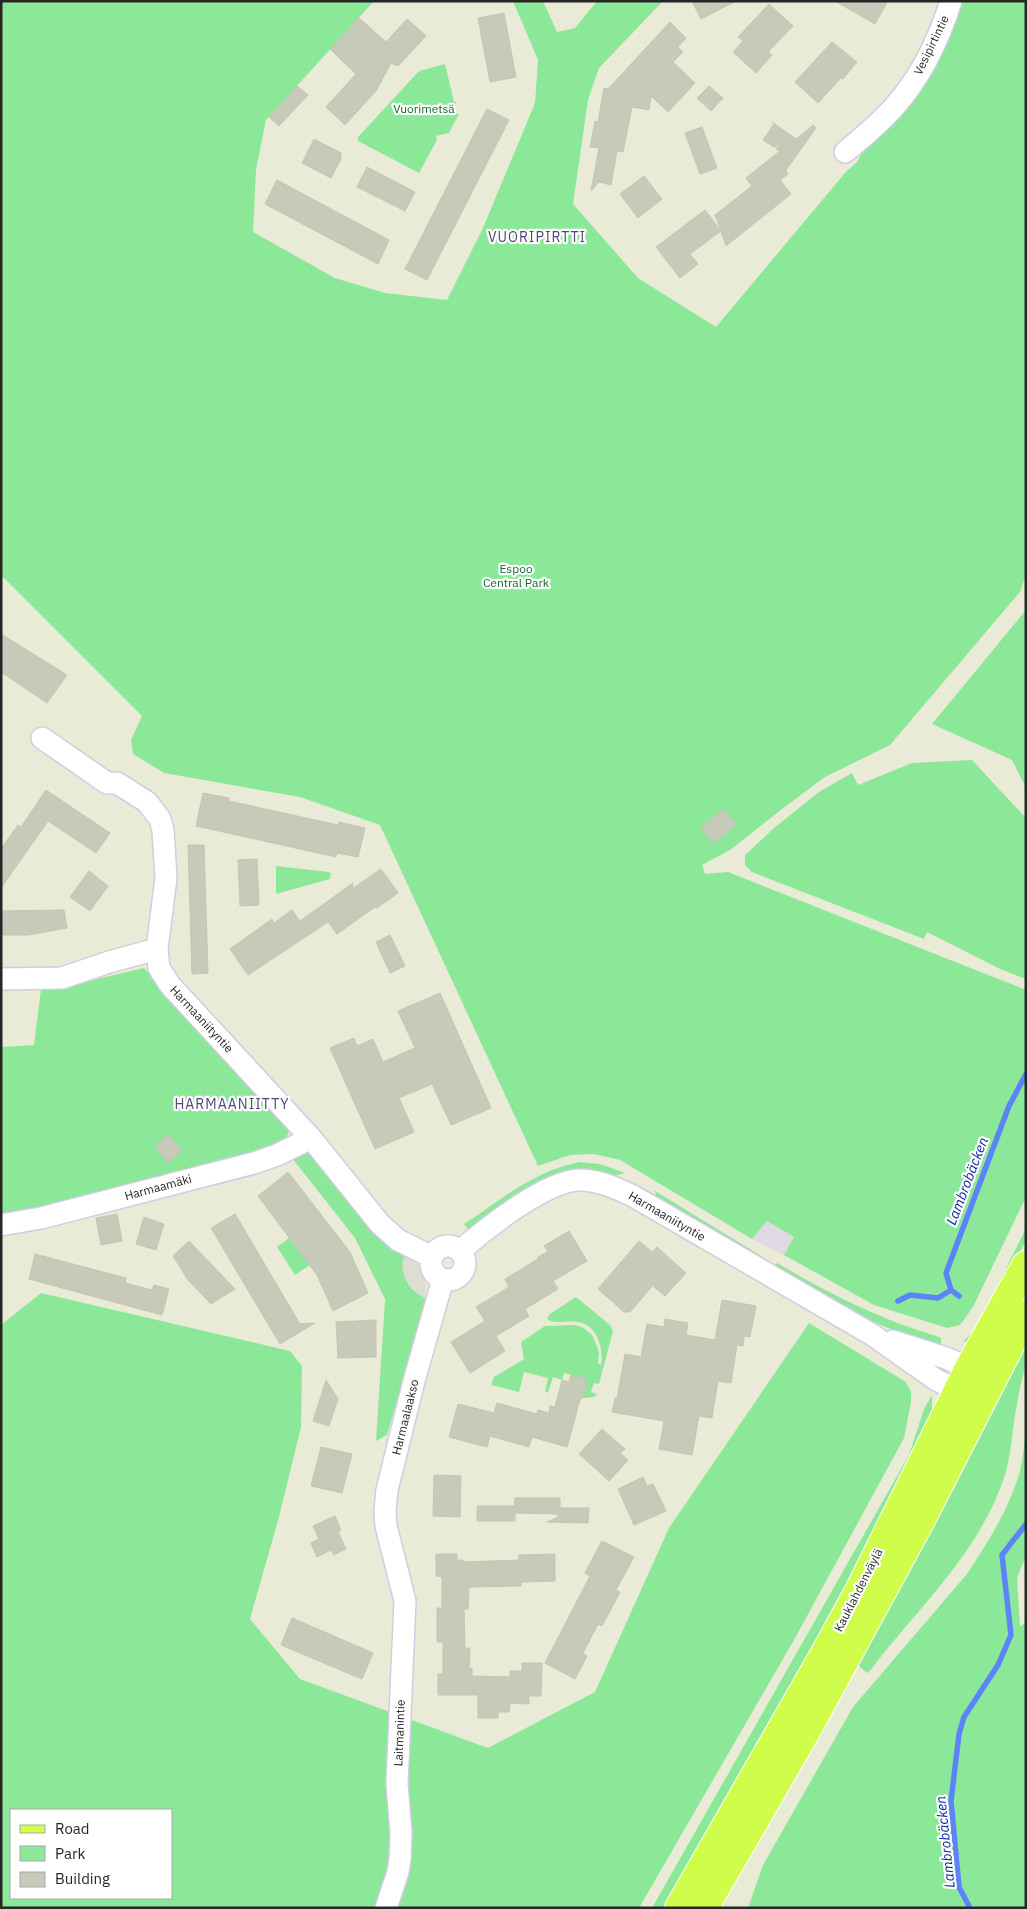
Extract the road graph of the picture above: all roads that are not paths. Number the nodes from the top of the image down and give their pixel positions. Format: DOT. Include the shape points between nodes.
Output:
graph roads {
  1 [pos="950,1"];
  2 [pos="845,152"];
  3 [pos="42,738"];
  4 [pos="157,949"];
  5 [pos="1,979"];
  6 [pos="311,1138"];
  7 [pos="1,1225"];
  8 [pos="460,1251"];
  9 [pos="432,1257"];
  10 [pos="1026,1265"];
  11 [pos="443,1279"];
  12 [pos="1026,1314"];
  13 [pos="963,1380"];
  14 [pos="986,1392"];
  15 [pos="394,1556"];
  16 [pos="386,1908"];
  17 [pos="678,1908"];
  18 [pos="704,1908"];
  1 -- 2 [label="street, Vesipirtintie" via="936,40 919,72 876,126"];
  3 -- 4 [label="street, Harmaaniityntie" via="107,783 117,783 147,802 160,819 166,878"];
  4 -- 5 [label="street" via="62,978"];
  4 -- 6 [label="street, Harmaaniityntie" via="159,968 170,985"];
  6 -- 7 [label="street, Harmaamäki" via="254,1163 41,1218"];
  6 -- 9 [label="street, Harmaaniityntie" via="380,1224 398,1240"];
  8 -- 9 [label="street" via="446,1245"];
  8 -- 11 [label="street" via="465,1262 463,1272 455,1278"];
  8 -- 13 [label="street, Harmaaniityntie" via="504,1215 559,1184 580,1180 605,1183 633,1196 871,1334 946,1358"];
  9 -- 11 [label="street" via="432,1269"];
  10 -- 13 [label="main road, Kauklahdenväylä"];
  11 -- 15 [label="street, Harmaalaakso" via="387,1490 386,1526"];
  12 -- 14 [label="main road, Kauklahdenväylä"];
  13 -- 14 [label="street"];
  13 -- 17 [label="main road, Kauklahdenväylä" via="842,1622"];
  14 -- 18 [label="main road, Kauklahdenväylä" via="809,1726"];
  15 -- 16 [label="street, Laitmanintie" via="405,1601 397,1784 401,1833 398,1872"];
}
